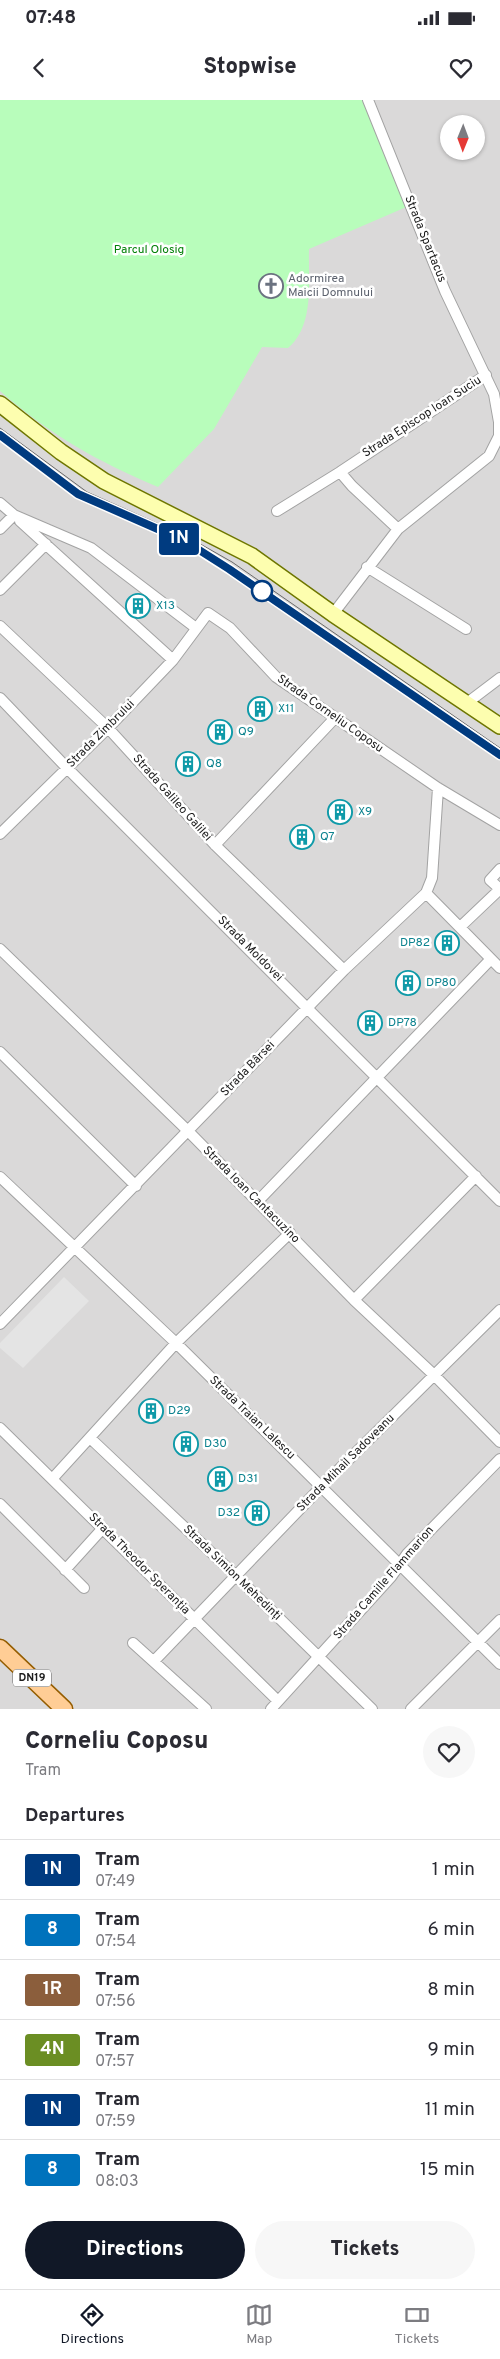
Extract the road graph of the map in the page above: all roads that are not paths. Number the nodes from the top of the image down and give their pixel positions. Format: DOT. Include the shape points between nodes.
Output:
graph roads {
  1 [pos="368,100"];
  2 [pos="486,376"];
  3 [pos="497,396"];
  4 [pos="0,404"];
  5 [pos="340,472"];
  6 [pos="0,503"];
  7 [pos="277,510"];
  8 [pos="14,515"];
  9 [pos="0,529"];
  10 [pos="398,529"];
  11 [pos="46,544"];
  12 [pos="368,567"];
  13 [pos="0,590"];
  14 [pos="333,614"];
  15 [pos="0,626"];
  16 [pos="196,628"];
  17 [pos="466,629"];
  18 [pos="173,660"];
  19 [pos="500,678"];
  20 [pos="0,698"];
  21 [pos="468,703"];
  22 [pos="335,718"];
  23 [pos="500,726"];
  24 [pos="108,728"];
  25 [pos="67,768"];
  26 [pos="438,788"];
  27 [pos="500,825"];
  28 [pos="0,834"];
  29 [pos="215,845"];
  30 [pos="500,869"];
  31 [pos="500,889"];
  32 [pos="426,893"];
  33 [pos="460,927"];
  34 [pos="0,949"];
  35 [pos="491,959"];
  36 [pos="500,968"];
  37 [pos="344,970"];
  38 [pos="309,1008"];
  39 [pos="0,1052"];
  40 [pos="377,1076"];
  41 [pos="188,1131"];
  42 [pos="476,1176"];
  43 [pos="0,1177"];
  44 [pos="136,1186"];
  45 [pos="258,1201"];
  46 [pos="500,1201"];
  47 [pos="290,1233"];
  48 [pos="74,1248"];
  49 [pos="354,1300"];
  50 [pos="500,1310"];
  51 [pos="0,1324"];
  52 [pos="176,1343"];
  53 [pos="434,1374"];
  54 [pos="0,1428"];
  55 [pos="90,1438"];
  56 [pos="500,1442"];
  57 [pos="500,1460"];
  58 [pos="53,1478"];
  59 [pos="322,1486"];
  60 [pos="0,1504"];
  61 [pos="103,1528"];
  62 [pos="400,1564"];
  63 [pos="64,1570"];
  64 [pos="235,1575"];
  65 [pos="84,1588"];
  66 [pos="194,1618"];
  67 [pos="500,1620"];
  68 [pos="478,1642"];
  69 [pos="133,1643"];
  70 [pos="0,1648"];
  71 [pos="318,1658"];
  72 [pos="154,1660"];
  73 [pos="500,1664"];
  74 [pos="274,1705"];
  75 [pos="64,1709"];
  76 [pos="206,1709"];
  77 [pos="372,1709"];
  78 [pos="411,1709"];
  1 -- 2 [label="street, Strada Spartacus" via="445,291"];
  2 -- 3 [label="street, Strada Episcop Ioan Suciu"];
  2 -- 5 [label="street, Strada Episcop Ioan Suciu"];
  3 -- 10 [label="street, Strada Episcop Ioan Suciu" via="499,436 489,456"];
  4 -- 14 [label="main road" via="104,481 252,556"];
  5 -- 7 [label="street, Strada Episcop Ioan Suciu"];
  5 -- 10 [label="street"];
  6 -- 8 [label="street"];
  8 -- 9 [label="street"];
  8 -- 11 [label="street"];
  8 -- 16 [label="street" via="91,548"];
  10 -- 12 [label="street, Strada Episcop Ioan Suciu"];
  11 -- 13 [label="street"];
  11 -- 18 [label="street"];
  12 -- 14 [label="street, Strada Episcop Ioan Suciu"];
  12 -- 17 [label="street"];
  14 -- 21 [label="main road"];
  15 -- 24 [label="street, Strada Galileo Galilei"];
  16 -- 18 [label="street, Strada Zimbrului"];
  16 -- 22 [label="street, Strada Corneliu Coposu" via="208,613 230,628 276,677"];
  18 -- 24 [label="street, Strada Zimbrului"];
  19 -- 21 [label="street"];
  20 -- 25 [label="street, Strada Moldovei"];
  21 -- 23 [label="main road"];
  22 -- 26 [label="street, Strada Corneliu Coposu"];
  22 -- 29 [label="street"];
  24 -- 25 [label="street, Strada Zimbrului"];
  24 -- 29 [label="street, Strada Galileo Galilei"];
  25 -- 28 [label="street, Strada Zimbrului"];
  25 -- 38 [label="street, Strada Moldovei"];
  26 -- 27 [label="street, Strada Corneliu Coposu"];
  26 -- 32 [label="street" via="432,878"];
  29 -- 37 [label="street, Strada Galileo Galilei"];
  30 -- 31 [label="street" via="490,880"];
  31 -- 33 [label="street"];
  32 -- 33 [label="street"];
  32 -- 37 [label="street, Strada Bârsei"];
  33 -- 35 [label="street"];
  34 -- 41 [label="street, Strada Ioan Cantacuzino"];
  35 -- 36 [label="street"];
  35 -- 40 [label="street"];
  37 -- 38 [label="street, Strada Bârsei"];
  38 -- 40 [label="street, Strada Moldovei"];
  38 -- 41 [label="street, Strada Bârsei"];
  39 -- 44 [label="street"];
  40 -- 42 [label="street, Strada Moldovei"];
  40 -- 45 [label="street"];
  41 -- 44 [label="street, Strada Bârsei"];
  41 -- 45 [label="street, Strada Ioan Cantacuzino"];
  42 -- 46 [label="street, Strada Moldovei"];
  42 -- 49 [label="street"];
  43 -- 48 [label="street, Strada Traian Lalescu"];
  44 -- 48 [label="street, Strada Bârsei"];
  45 -- 47 [label="street, Strada Ioan Cantacuzino"];
  47 -- 49 [label="street, Strada Ioan Cantacuzino"];
  47 -- 52 [label="street"];
  48 -- 51 [label="street, Strada Bârsei"];
  48 -- 52 [label="street, Strada Traian Lalescu"];
  49 -- 53 [label="street, Strada Ioan Cantacuzino"];
  50 -- 53 [label="street, Strada Mihail Sadoveanu"];
  52 -- 55 [label="street"];
  52 -- 59 [label="street, Strada Traian Lalescu"];
  53 -- 56 [label="street, Strada Ioan Cantacuzino"];
  53 -- 59 [label="street, Strada Mihail Sadoveanu"];
  54 -- 58 [label="street, Strada Theodor Speranția"];
  55 -- 58 [label="street"];
  55 -- 64 [label="street, Strada Simion Mehedinți"];
  57 -- 62 [label="street, Strada Camille Flammarion"];
  58 -- 61 [label="street, Strada Theodor Speranția"];
  59 -- 62 [label="street, Strada Traian Lalescu"];
  59 -- 64 [label="street, Strada Mihail Sadoveanu"];
  60 -- 63 [label="street"];
  61 -- 63 [label="street"];
  61 -- 66 [label="street, Strada Theodor Speranția"];
  62 -- 68 [label="street, Strada Traian Lalescu"];
  62 -- 71 [label="street, Strada Camille Flammarion"];
  63 -- 65 [label="street"];
  64 -- 66 [label="street, Strada Mihail Sadoveanu"];
  64 -- 71 [label="street, Strada Simion Mehedinți"];
  66 -- 72 [label="street, Strada Mihail Sadoveanu"];
  66 -- 74 [label="street, Strada Theodor Speranția"];
  67 -- 68 [label="street"];
  68 -- 73 [label="street, Strada Traian Lalescu"];
  68 -- 78 [label="street"];
  69 -- 72 [label="street"];
  70 -- 75 [label="main road, DN19"];
  71 -- 74 [label="street, Strada Camille Flammarion"];
  71 -- 77 [label="street, Strada Simion Mehedinți"];
  72 -- 76 [label="street"];
}
